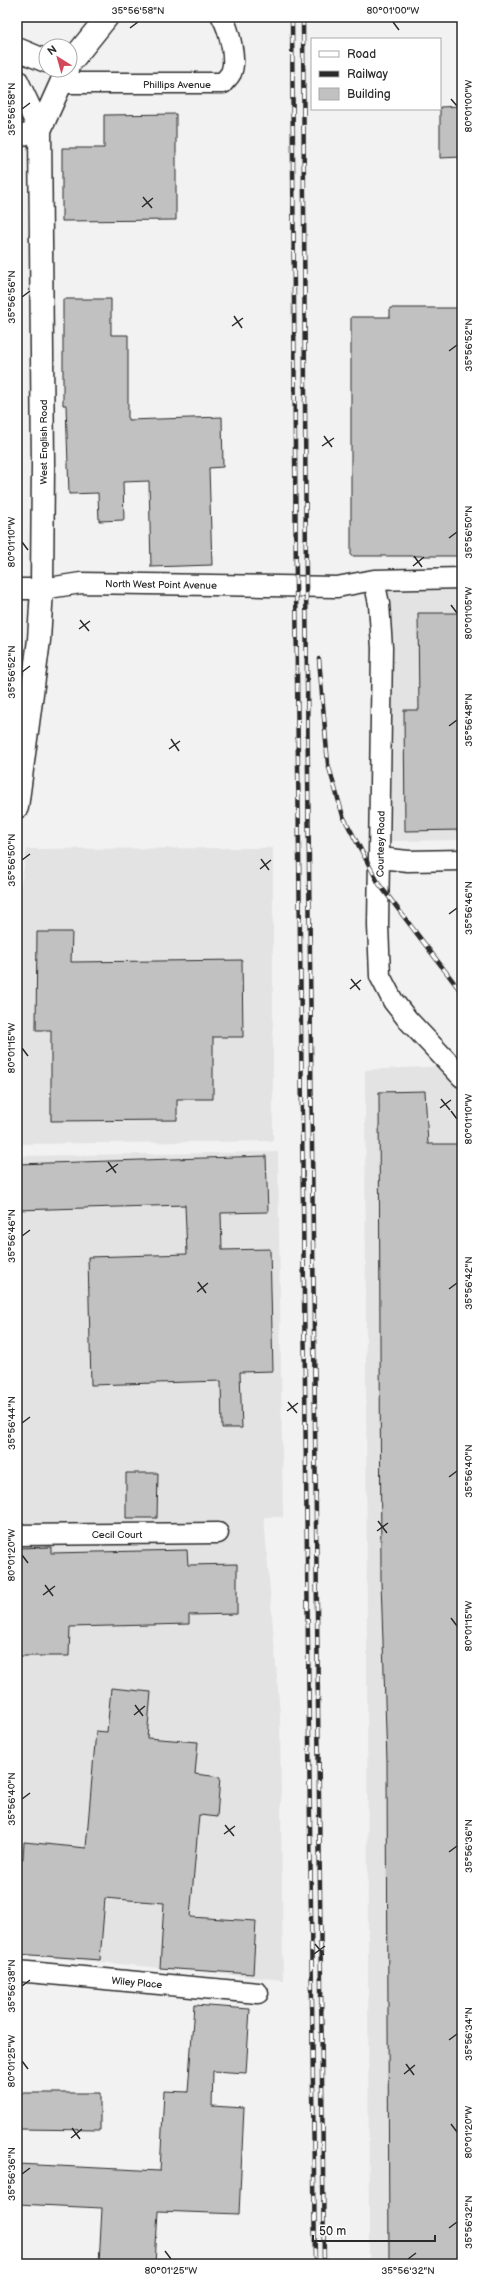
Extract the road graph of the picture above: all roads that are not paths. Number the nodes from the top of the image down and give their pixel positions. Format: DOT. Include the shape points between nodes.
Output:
graph roads {
  1 [pos="107,17"];
  2 [pos="222,17"];
  3 [pos="17,49"];
  4 [pos="78,54"];
  5 [pos="38,58"];
  6 [pos="78,68"];
  7 [pos="63,78"];
  8 [pos="17,81"];
  9 [pos="40,130"];
  10 [pos="17,137"];
  11 [pos="462,578"];
  12 [pos="374,580"];
  13 [pos="17,589"];
  14 [pos="42,589"];
  15 [pos="17,807"];
  16 [pos="380,858"];
  17 [pos="462,860"];
  18 [pos="462,1078"];
  19 [pos="218,1533"];
  20 [pos="17,1535"];
  21 [pos="17,1970"];
  22 [pos="258,1993"];
  1 -- 4 [label="main road"];
  2 -- 6 [label="street, Phillips Avenue" via="231,41 232,61 231,73 223,84"];
  3 -- 5 [label="main road"];
  7 -- 9 [label="main road"];
  8 -- 9 [label="main road, West English Road"];
  9 -- 10 [label="street"];
  9 -- 14 [label="main road, West English Road"];
  11 -- 12 [label="street, North West Point Avenue"];
  12 -- 14 [label="street, North West Point Avenue" via="337,586 81,583"];
  12 -- 16 [label="street, Courtesy Road" via="379,604 382,648"];
  13 -- 14 [label="street, North West Point Avenue"];
  14 -- 15 [label="main road, West English Road" via="39,640"];
  16 -- 17 [label="street"];
  16 -- 18 [label="street, Courtesy Road" via="380,976 393,1001 408,1020"];
  19 -- 20 [label="street, Cecil Court"];
  21 -- 22 [label="street, Wiley Place"];
}
